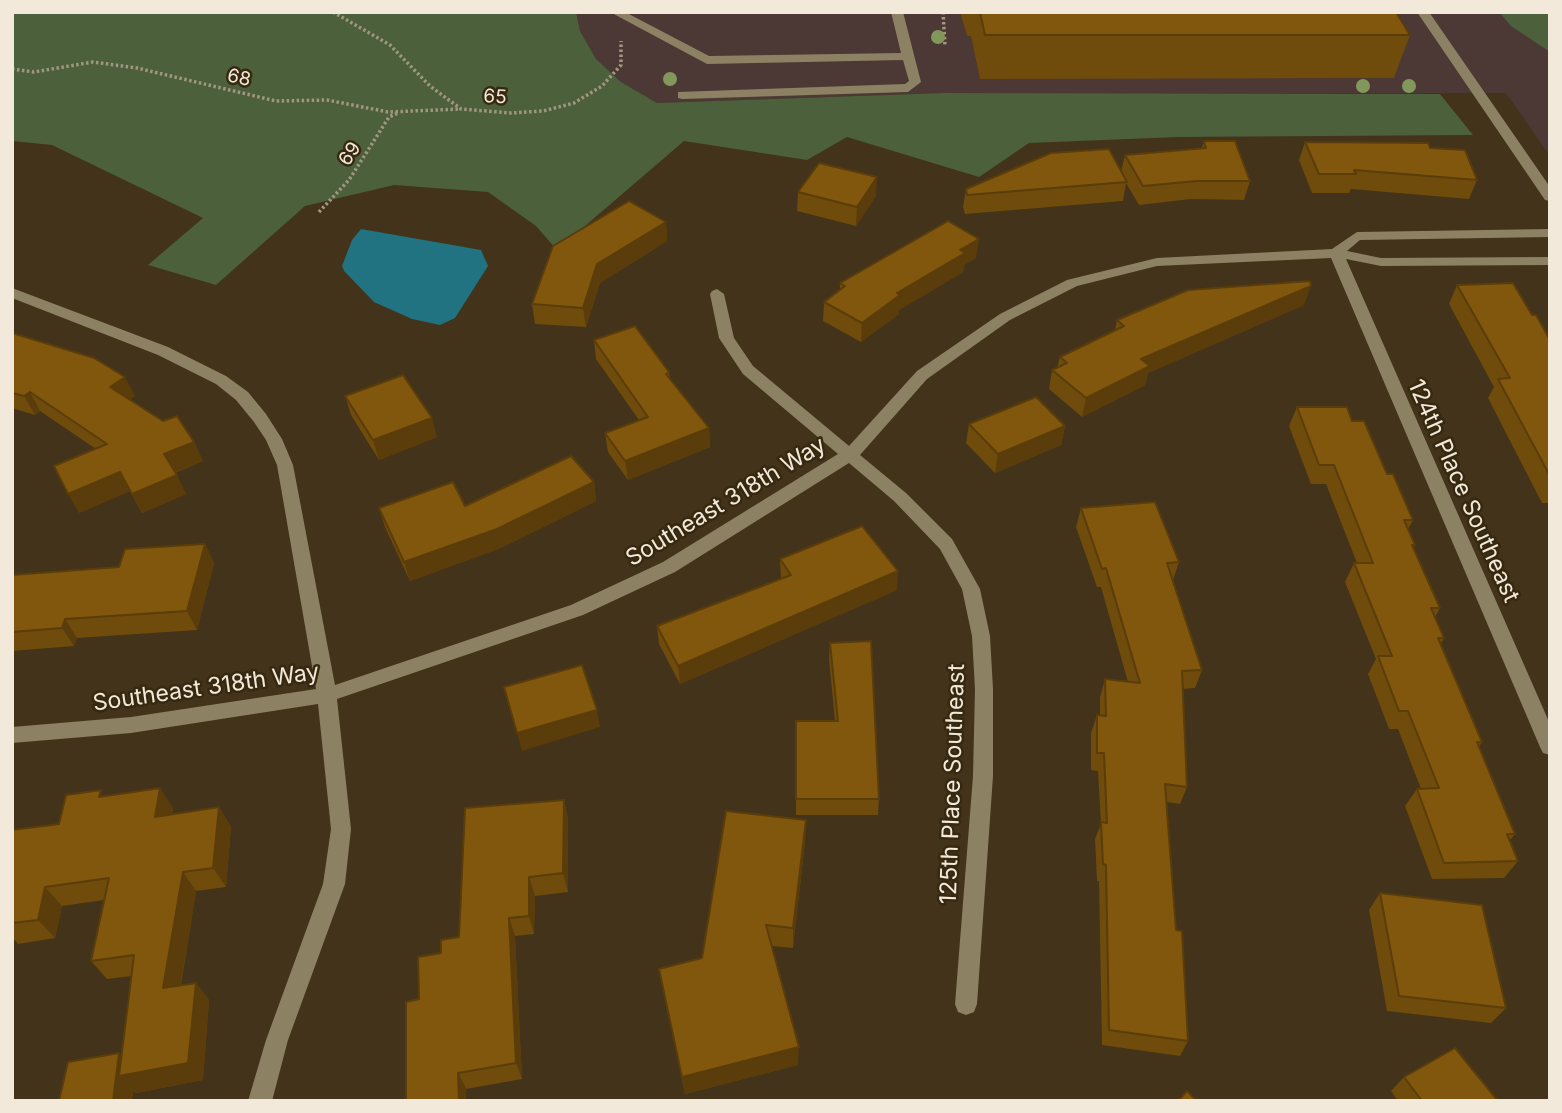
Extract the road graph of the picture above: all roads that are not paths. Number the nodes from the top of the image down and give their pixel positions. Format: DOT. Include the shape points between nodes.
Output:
graph roads {
  1 [pos="616,12"];
  2 [pos="897,12"];
  3 [pos="1423,12"];
  4 [pos="908,56"];
  5 [pos="682,95"];
  6 [pos="1550,197"];
  7 [pos="1550,233"];
  8 [pos="1336,253"];
  9 [pos="1550,261"];
  10 [pos="12,293"];
  11 [pos="717,293"];
  12 [pos="851,454"];
  13 [pos="327,695"];
  14 [pos="12,735"];
  15 [pos="1550,747"];
  16 [pos="966,1004"];
  17 [pos="260,1101"];
  1 -- 4 [label="street" via="707,60"];
  2 -- 4 [label="street"];
  3 -- 6 [label="street"];
  4 -- 5 [label="street" via="915,82 908,88"];
  7 -- 8 [label="street, Southeast 318th Way" via="1357,236"];
  8 -- 9 [label="street, Southeast 318th Way" via="1381,262"];
  8 -- 12 [label="street, Southeast 318th Way" via="1157,262 1072,282 1004,317 922,375"];
  8 -- 15 [label="street, 124th Place Southeast"];
  10 -- 13 [label="street" via="196,365 242,396 260,418 274,439 291,490"];
  11 -- 12 [label="street, 125th Place Southeast" via="727,338 748,370"];
  12 -- 13 [label="street, Southeast 318th Way" via="669,567 576,610"];
  12 -- 16 [label="street, 125th Place Southeast" via="946,544 963,570 979,620 983,776"];
  13 -- 14 [label="street, Southeast 318th Way" via="131,725"];
  13 -- 17 [label="street" via="340,803 339,857 325,915 277,1041"];
}
